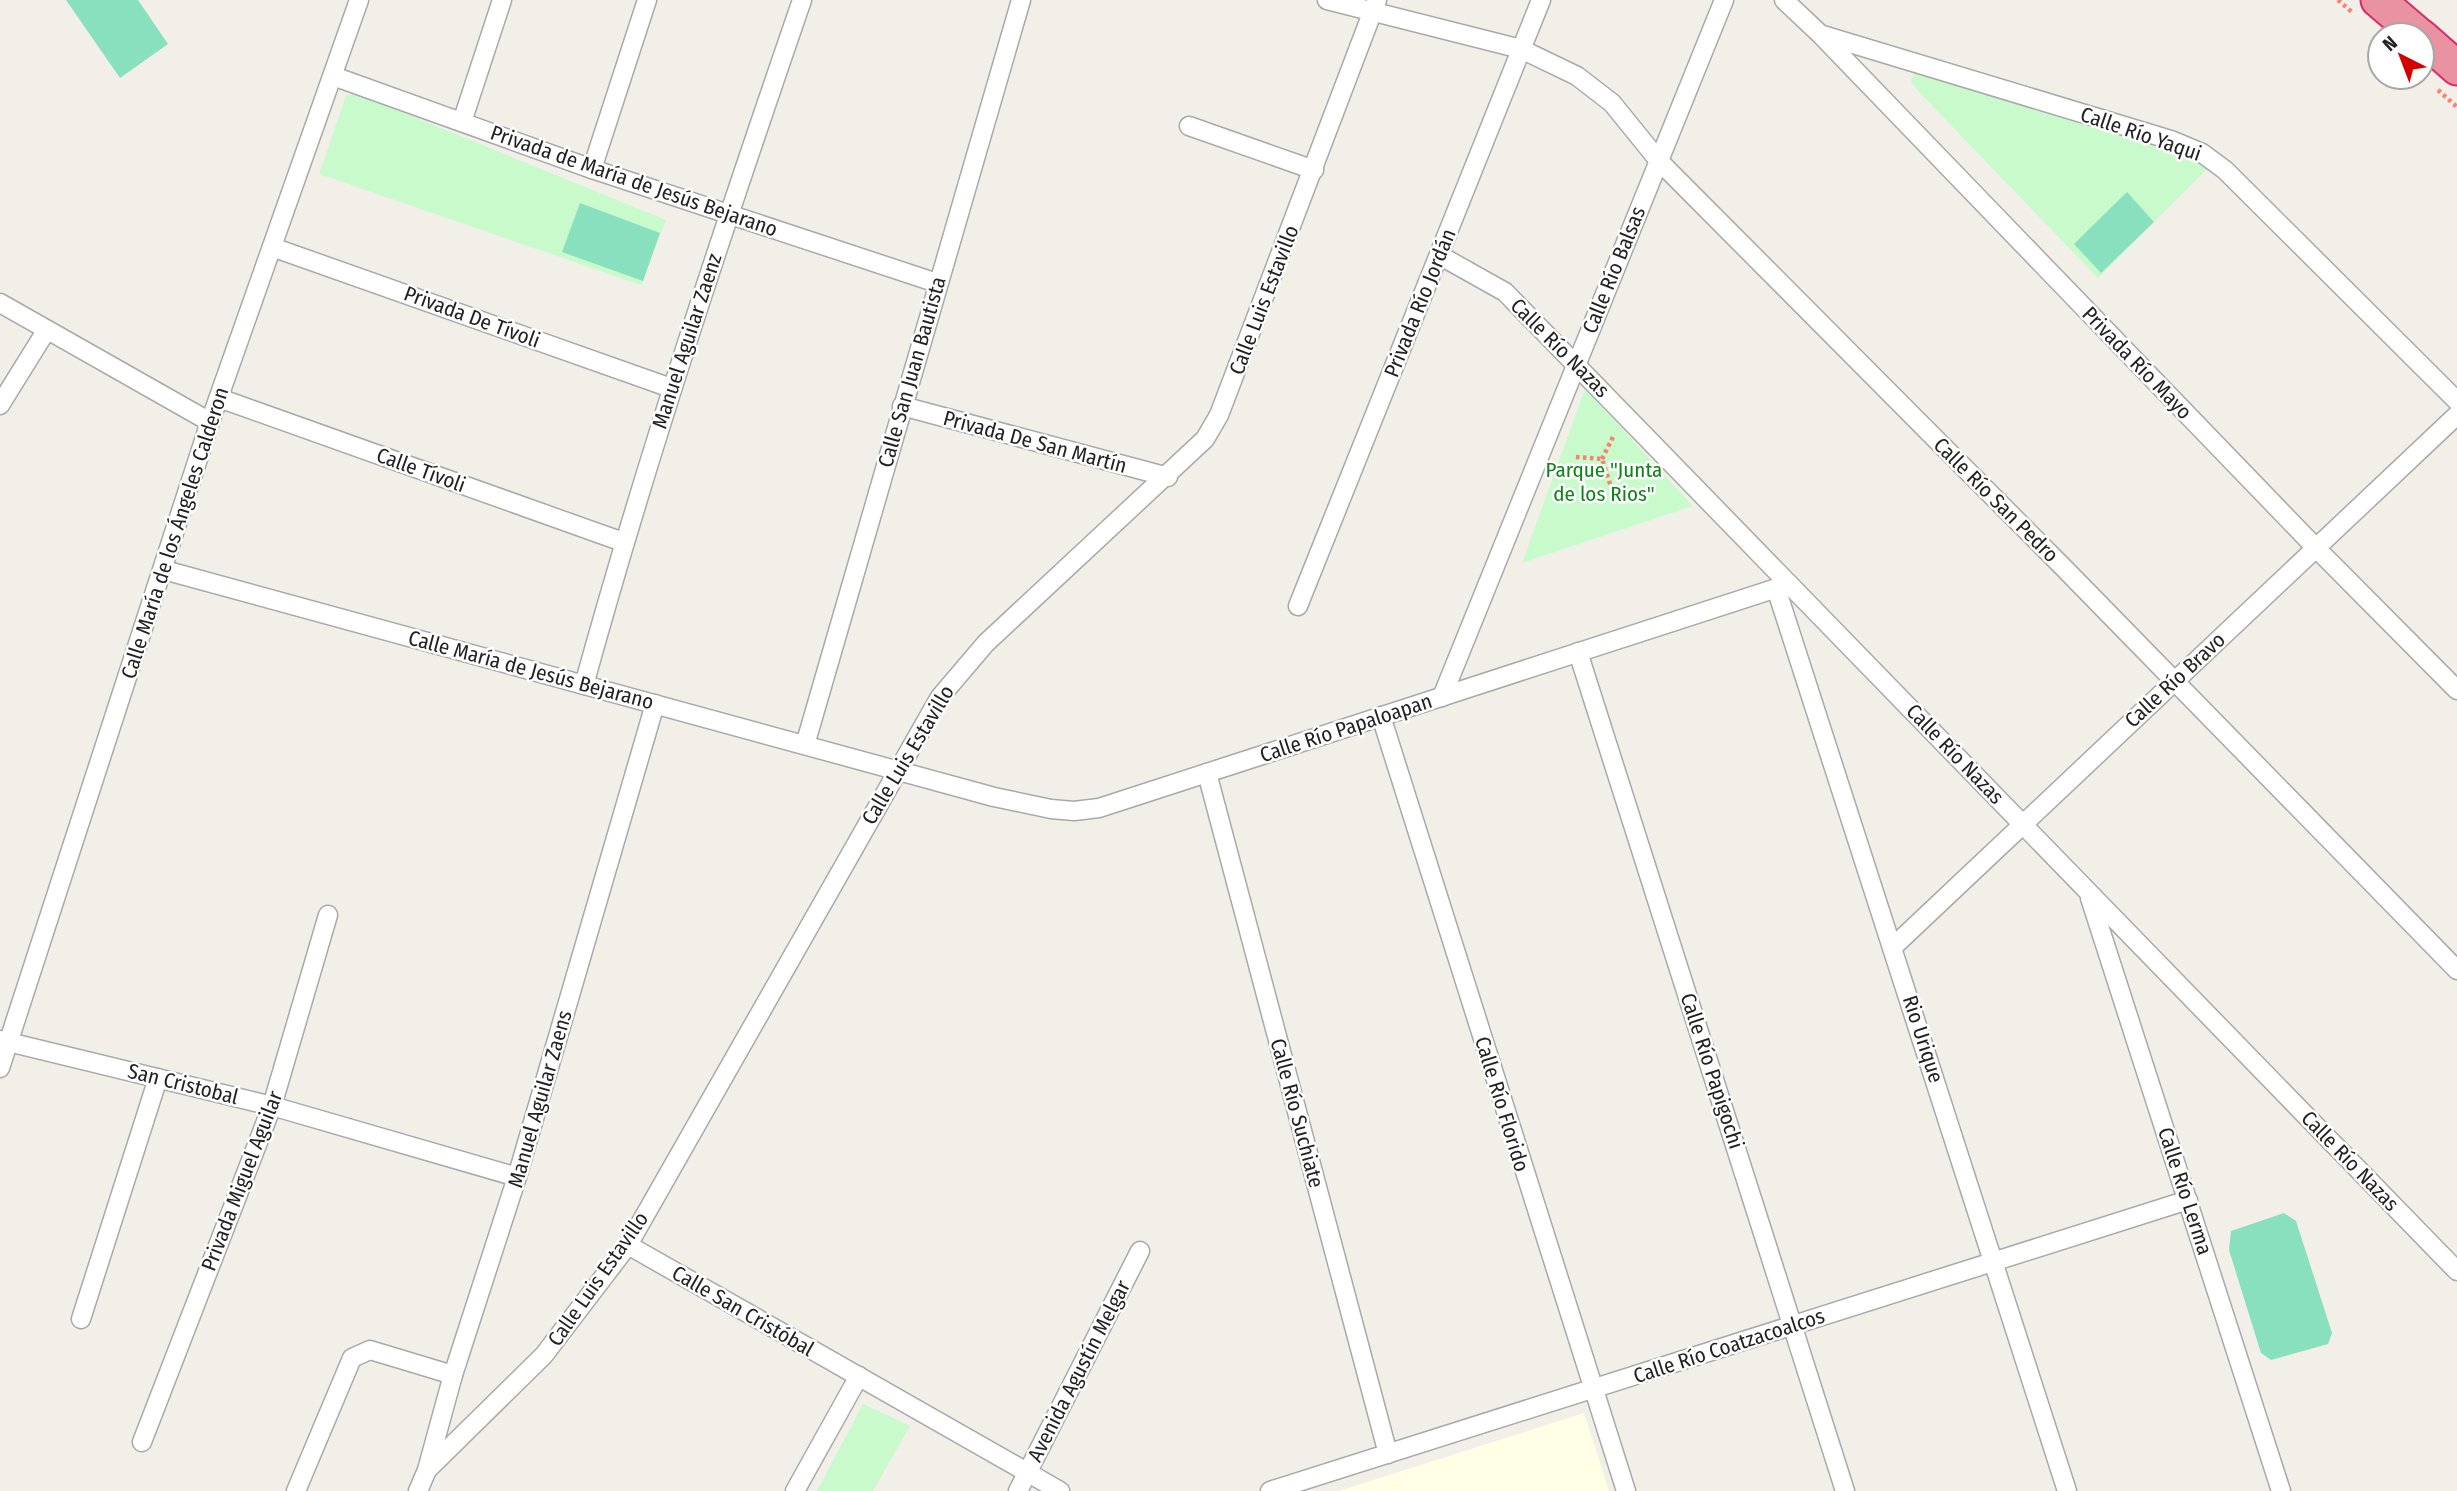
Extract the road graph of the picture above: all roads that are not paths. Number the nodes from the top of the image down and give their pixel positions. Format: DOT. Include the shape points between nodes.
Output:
graph roads {
  1 [pos="359,0"];
  2 [pos="502,0"];
  3 [pos="647,0"];
  4 [pos="802,0"];
  5 [pos="1021,0"];
  6 [pos="1327,0"];
  7 [pos="1541,0"];
  8 [pos="1724,0"];
  9 [pos="1784,0"];
  10 [pos="2378,0"];
  11 [pos="1375,6"];
  12 [pos="2403,21"];
  13 [pos="1820,34"];
  14 [pos="1521,49"];
  15 [pos="2436,49"];
  16 [pos="2457,68"];
  17 [pos="333,75"];
  18 [pos="463,122"];
  19 [pos="1189,126"];
  20 [pos="1659,161"];
  21 [pos="592,169"];
  22 [pos="1314,170"];
  23 [pos="729,214"];
  24 [pos="272,247"];
  25 [pos="1439,254"];
  26 [pos="937,283"];
  27 [pos="0,303"];
  28 [pos="46,331"];
  29 [pos="1577,364"];
  30 [pos="671,388"];
  31 [pos="219,398"];
  32 [pos="2457,401"];
  33 [pos="0,405"];
  34 [pos="902,406"];
  35 [pos="2457,415"];
  36 [pos="210,422"];
  37 [pos="1168,477"];
  38 [pos="623,542"];
  39 [pos="2316,548"];
  40 [pos="164,569"];
  41 [pos="1782,586"];
  42 [pos="1297,606"];
  43 [pos="1578,652"];
  44 [pos="2173,683"];
  45 [pos="584,685"];
  46 [pos="2457,690"];
  47 [pos="1442,696"];
  48 [pos="655,704"];
  49 [pos="1381,716"];
  50 [pos="805,746"];
  51 [pos="898,770"];
  52 [pos="1207,773"];
  53 [pos="2023,825"];
  54 [pos="2088,892"];
  55 [pos="328,915"];
  56 [pos="1894,946"];
  57 [pos="2457,970"];
  58 [pos="4,1040"];
  59 [pos="0,1069"];
  60 [pos="158,1078"];
  61 [pos="272,1106"];
  62 [pos="517,1177"];
  63 [pos="2188,1200"];
  64 [pos="628,1245"];
  65 [pos="1140,1251"];
  66 [pos="1994,1262"];
  67 [pos="2457,1271"];
  68 [pos="81,1319"];
  69 [pos="1793,1325"];
  70 [pos="453,1375"];
  71 [pos="859,1377"];
  72 [pos="1592,1389"];
  73 [pos="142,1442"];
  74 [pos="1388,1454"];
  75 [pos="427,1470"];
  76 [pos="1027,1473"];
  77 [pos="296,1491"];
  78 [pos="418,1491"];
  79 [pos="795,1491"];
  80 [pos="1018,1491"];
  81 [pos="1060,1491"];
  82 [pos="1270,1491"];
  83 [pos="1626,1491"];
  84 [pos="1845,1491"];
  85 [pos="2067,1491"];
  86 [pos="2281,1491"];
  1 -- 17 [label="street, Calle María de los Ángeles Calderon"];
  2 -- 18 [label="street"];
  3 -- 21 [label="street"];
  4 -- 23 [label="street, Manuel Aguilar Zaenz"];
  5 -- 26 [label="street, Calle San Juan Bautista"];
  6 -- 11 [label="street, Calle Río San Pedro"];
  7 -- 14 [label="street, Privada Río Jordán"];
  8 -- 20 [label="street, Calle Río Balsas"];
  9 -- 13 [label="street, Privada Río Mayo"];
  10 -- 12 [label="highway"];
  11 -- 14 [label="street, Calle Río San Pedro"];
  11 -- 22 [label="street, Calle Luis Estavillo"];
  13 -- 32 [label="street, Calle Río Yaqui" via="2202,153 2225,170"];
  13 -- 39 [label="street, Privada Río Mayo"];
  14 -- 20 [label="street, Calle Río San Pedro" via="1592,85"];
  14 -- 25 [label="street, Privada Río Jordán"];
  15 -- 16 [label="highway"];
  17 -- 18 [label="street, Privada de María de Jesús Bejarano"];
  17 -- 24 [label="street, Calle María de los Ángeles Calderon"];
  18 -- 21 [label="street, Privada de María de Jesús Bejarano"];
  19 -- 22 [label="street"];
  20 -- 29 [label="street, Calle Río Balsas"];
  20 -- 44 [label="street, Calle Río San Pedro"];
  21 -- 23 [label="street, Privada de María de Jesús Bejarano"];
  22 -- 37 [label="street, Calle Luis Estavillo" via="1219,415 1205,439"];
  23 -- 26 [label="street, Privada de María de Jesús Bejarano"];
  23 -- 30 [label="street, Manuel Aguilar Zaenz"];
  24 -- 30 [label="street, Privada De Tívoli"];
  24 -- 31 [label="street, Calle María de los Ángeles Calderon"];
  25 -- 29 [label="street, Calle Río Nazas" via="1505,292"];
  25 -- 42 [label="street, Privada Río Jordán"];
  26 -- 34 [label="street, Calle San Juan Bautista"];
  27 -- 28 [label="street"];
  28 -- 33 [label="street"];
  28 -- 36 [label="street"];
  29 -- 41 [label="street, Calle Río Nazas"];
  29 -- 47 [label="street, Calle Río Balsas"];
  30 -- 38 [label="street, Manuel Aguilar Zaenz"];
  31 -- 36 [label="street, Calle María de los Ángeles Calderon"];
  31 -- 38 [label="street, Calle Tívoli"];
  34 -- 37 [label="street, Privada De San Martín"];
  34 -- 50 [label="street, Calle San Juan Bautista"];
  35 -- 39 [label="street, Calle Río Bravo"];
  36 -- 40 [label="street, Calle María de los Ángeles Calderon"];
  37 -- 51 [label="street, Calle Luis Estavillo" via="957,674"];
  38 -- 45 [label="street, Manuel Aguilar Zaenz"];
  39 -- 44 [label="street, Calle Río Bravo"];
  39 -- 46 [label="street, Privada Río Mayo"];
  40 -- 45 [label="street, Calle María de Jesús Bejarano"];
  40 -- 58 [label="street, Calle María de los Ángeles Calderon"];
  41 -- 43 [label="street, Calle Río Papaloapan"];
  41 -- 53 [label="street, Calle Río Nazas"];
  41 -- 56 [label="street, Rio Urique"];
  43 -- 47 [label="street, Calle Río Papaloapan"];
  43 -- 69 [label="street, Calle Río Papigochi"];
  44 -- 53 [label="street, Calle Río Bravo"];
  44 -- 57 [label="street, Calle Río San Pedro"];
  45 -- 48 [label="street, Calle María de Jesús Bejarano"];
  47 -- 49 [label="street, Calle Río Papaloapan"];
  48 -- 50 [label="street, Calle María de Jesús Bejarano"];
  48 -- 62 [label="street, Manuel Aguilar Zaens"];
  49 -- 52 [label="street, Calle Río Papaloapan"];
  49 -- 72 [label="street, Calle Río Florido"];
  50 -- 51 [label="street, Calle María de Jesús Bejarano"];
  51 -- 52 [label="street, Calle Río Papaloapan" via="994,797 1074,811 1099,808"];
  51 -- 64 [label="street, Calle Luis Estavillo"];
  52 -- 74 [label="street, Calle Río Suchiate"];
  53 -- 54 [label="street, Calle Río Nazas"];
  53 -- 56 [label="street, Calle Río Bravo"];
  54 -- 63 [label="street, Calle Río Lerma"];
  54 -- 67 [label="street, Calle Río Nazas"];
  55 -- 61 [label="street, Privada Miguel Aguilar"];
  56 -- 66 [label="street, Rio Urique"];
  58 -- 59 [label="street, Calle María de los Ángeles Calderon"];
  58 -- 60 [label="street, San Cristobal"];
  60 -- 61 [label="street, San Cristobal"];
  60 -- 68 [label="street"];
  61 -- 62 [label="street, San Cristobal"];
  61 -- 73 [label="street, Privada Miguel Aguilar"];
  62 -- 70 [label="street, Manuel Aguilar Zaens"];
  63 -- 66 [label="street, Calle Río Coatzacoalcos"];
  63 -- 86 [label="street, Calle Río Lerma"];
  64 -- 71 [label="street, Calle San Cristóbal"];
  64 -- 75 [label="street, Calle Luis Estavillo" via="544,1355"];
  65 -- 76 [label="street, Avenida Agustín Melgar"];
  66 -- 69 [label="street, Calle Río Coatzacoalcos"];
  66 -- 85 [label="street, Rio Urique"];
  69 -- 72 [label="street, Calle Río Coatzacoalcos"];
  69 -- 84 [label="street, Calle Río Papigochi"];
  70 -- 75 [label="street, Manuel Aguilar Zaens"];
  70 -- 77 [label="street" via="370,1350 352,1358"];
  71 -- 76 [label="street, Calle San Cristóbal"];
  71 -- 79 [label="street"];
  72 -- 74 [label="street, Calle Río Coatzacoalcos"];
  72 -- 83 [label="street, Calle Río Florido"];
  74 -- 82 [label="street, Calle Río Coatzacoalcos"];
  75 -- 78 [label="street, Manuel Aguilar Zaens"];
  76 -- 80 [label="street, Avenida Agustín Melgar"];
  76 -- 81 [label="street"];
}
